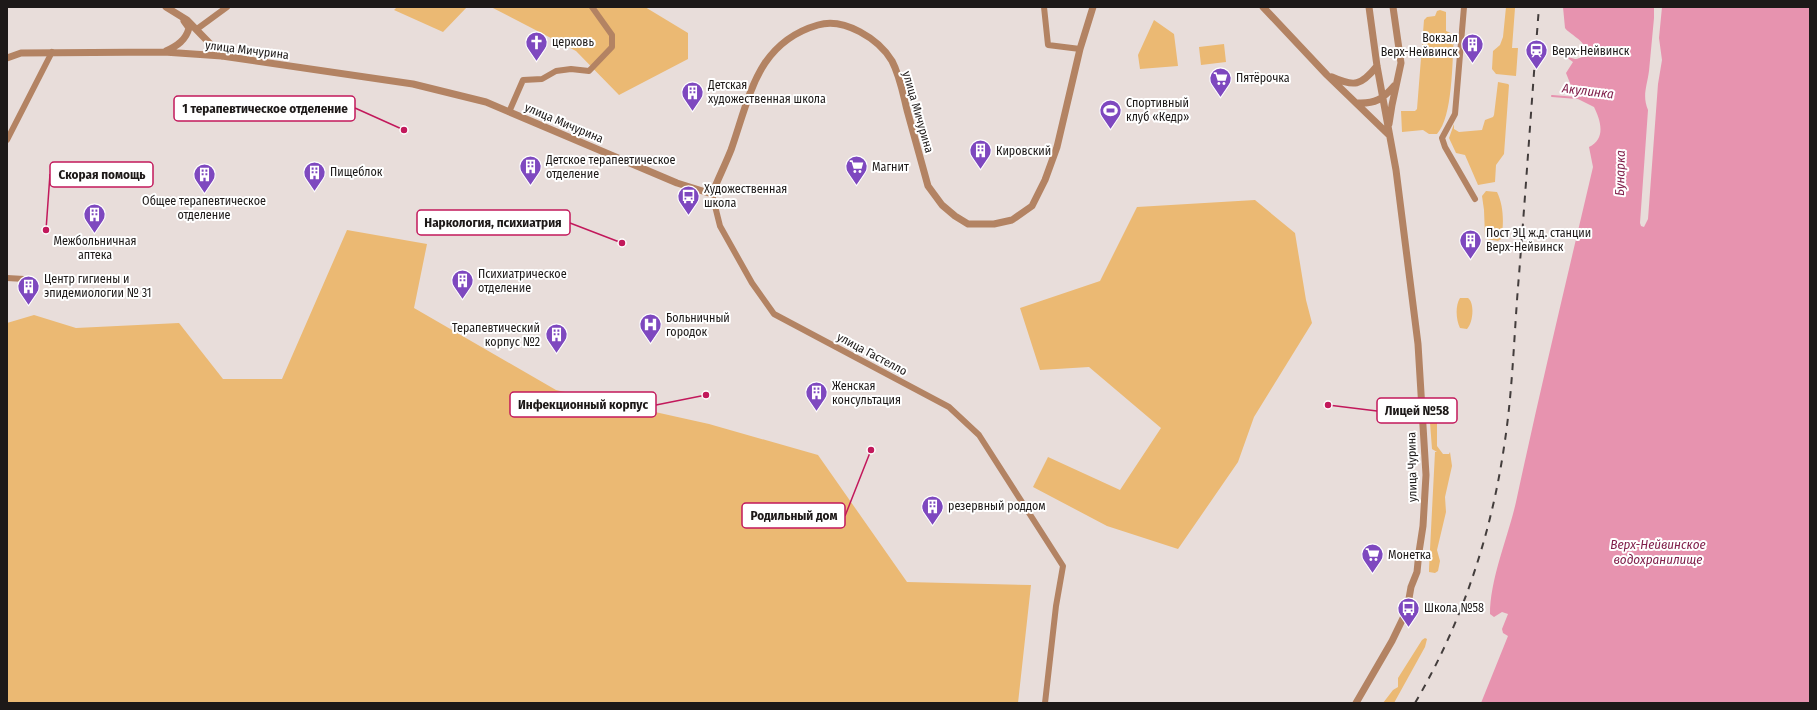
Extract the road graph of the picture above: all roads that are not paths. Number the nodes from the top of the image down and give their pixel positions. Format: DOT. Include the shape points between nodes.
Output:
graph roads {
  1 [pos="166,7"];
  2 [pos="227,7"];
  3 [pos="592,7"];
  4 [pos="1044,7"];
  5 [pos="1093,7"];
  6 [pos="1263,7"];
  7 [pos="1370,7"];
  8 [pos="1393,7"];
  9 [pos="1464,7"];
  10 [pos="181,17"];
  11 [pos="197,29"];
  12 [pos="1080,49"];
  13 [pos="52,52"];
  14 [pos="164,52"];
  15 [pos="222,56"];
  16 [pos="7,58"];
  17 [pos="1377,66"];
  18 [pos="1327,75"];
  19 [pos="1397,83"];
  20 [pos="1382,99"];
  21 [pos="1357,103"];
  22 [pos="509,112"];
  23 [pos="1388,134"];
  24 [pos="7,140"];
  25 [pos="712,194"];
  26 [pos="1475,199"];
  27 [pos="7,278"];
  28 [pos="24,279"];
  29 [pos="1045,703"];
  30 [pos="1356,703"];
  1 -- 10 [label="street"];
  2 -- 11 [label="street"];
  3 -- 22 [label="street" via="612,35 612,47 589,71 556,71 542,79 523,80"];
  4 -- 12 [label="street" via="1048,45"];
  5 -- 12 [label="street, улица Мичурина"];
  6 -- 18 [label="street"];
  7 -- 17 [label="street, улица Чурина"];
  8 -- 19 [label="street" via="1401,63"];
  9 -- 26 [label="street" via="1455,114 1442,138"];
  10 -- 11 [label="street"];
  10 -- 14 [label="street" via="189,28 187,37"];
  11 -- 15 [label="street"];
  12 -- 25 [label="street, улица Мичурина" via="1057,147 1045,180 1032,206 1012,220 994,224 968,224 942,205 928,186 892,61 870,39 843,24 823,23 803,30 783,43 766,62 756,79 731,150"];
  13 -- 14 [label="street, улица Мичурина"];
  13 -- 16 [label="street, улица Мичурина" via="21,52"];
  13 -- 24 [label="street"];
  14 -- 15 [label="street, улица Мичурина"];
  15 -- 22 [label="street, улица Мичурина" via="413,84 486,102"];
  17 -- 18 [label="street" via="1368,77 1355,84"];
  17 -- 20 [label="street, улица Чурина"];
  18 -- 21 [label="street"];
  19 -- 20 [label="street"];
  19 -- 23 [label="street"];
  20 -- 21 [label="street" via="1369,104"];
  20 -- 23 [label="street, улица Чурина"];
  21 -- 23 [label="street"];
  22 -- 25 [label="street, улица Мичурина" via="677,183"];
  23 -- 30 [label="street, улица Чурина" via="1396,170 1418,344 1426,475 1423,526 1408,610"];
  25 -- 29 [label="street, улица Гастелло" via="720,226 752,283 774,314 949,407 979,435 1038,525 1063,566"];
  27 -- 28 [label="street"];
}
